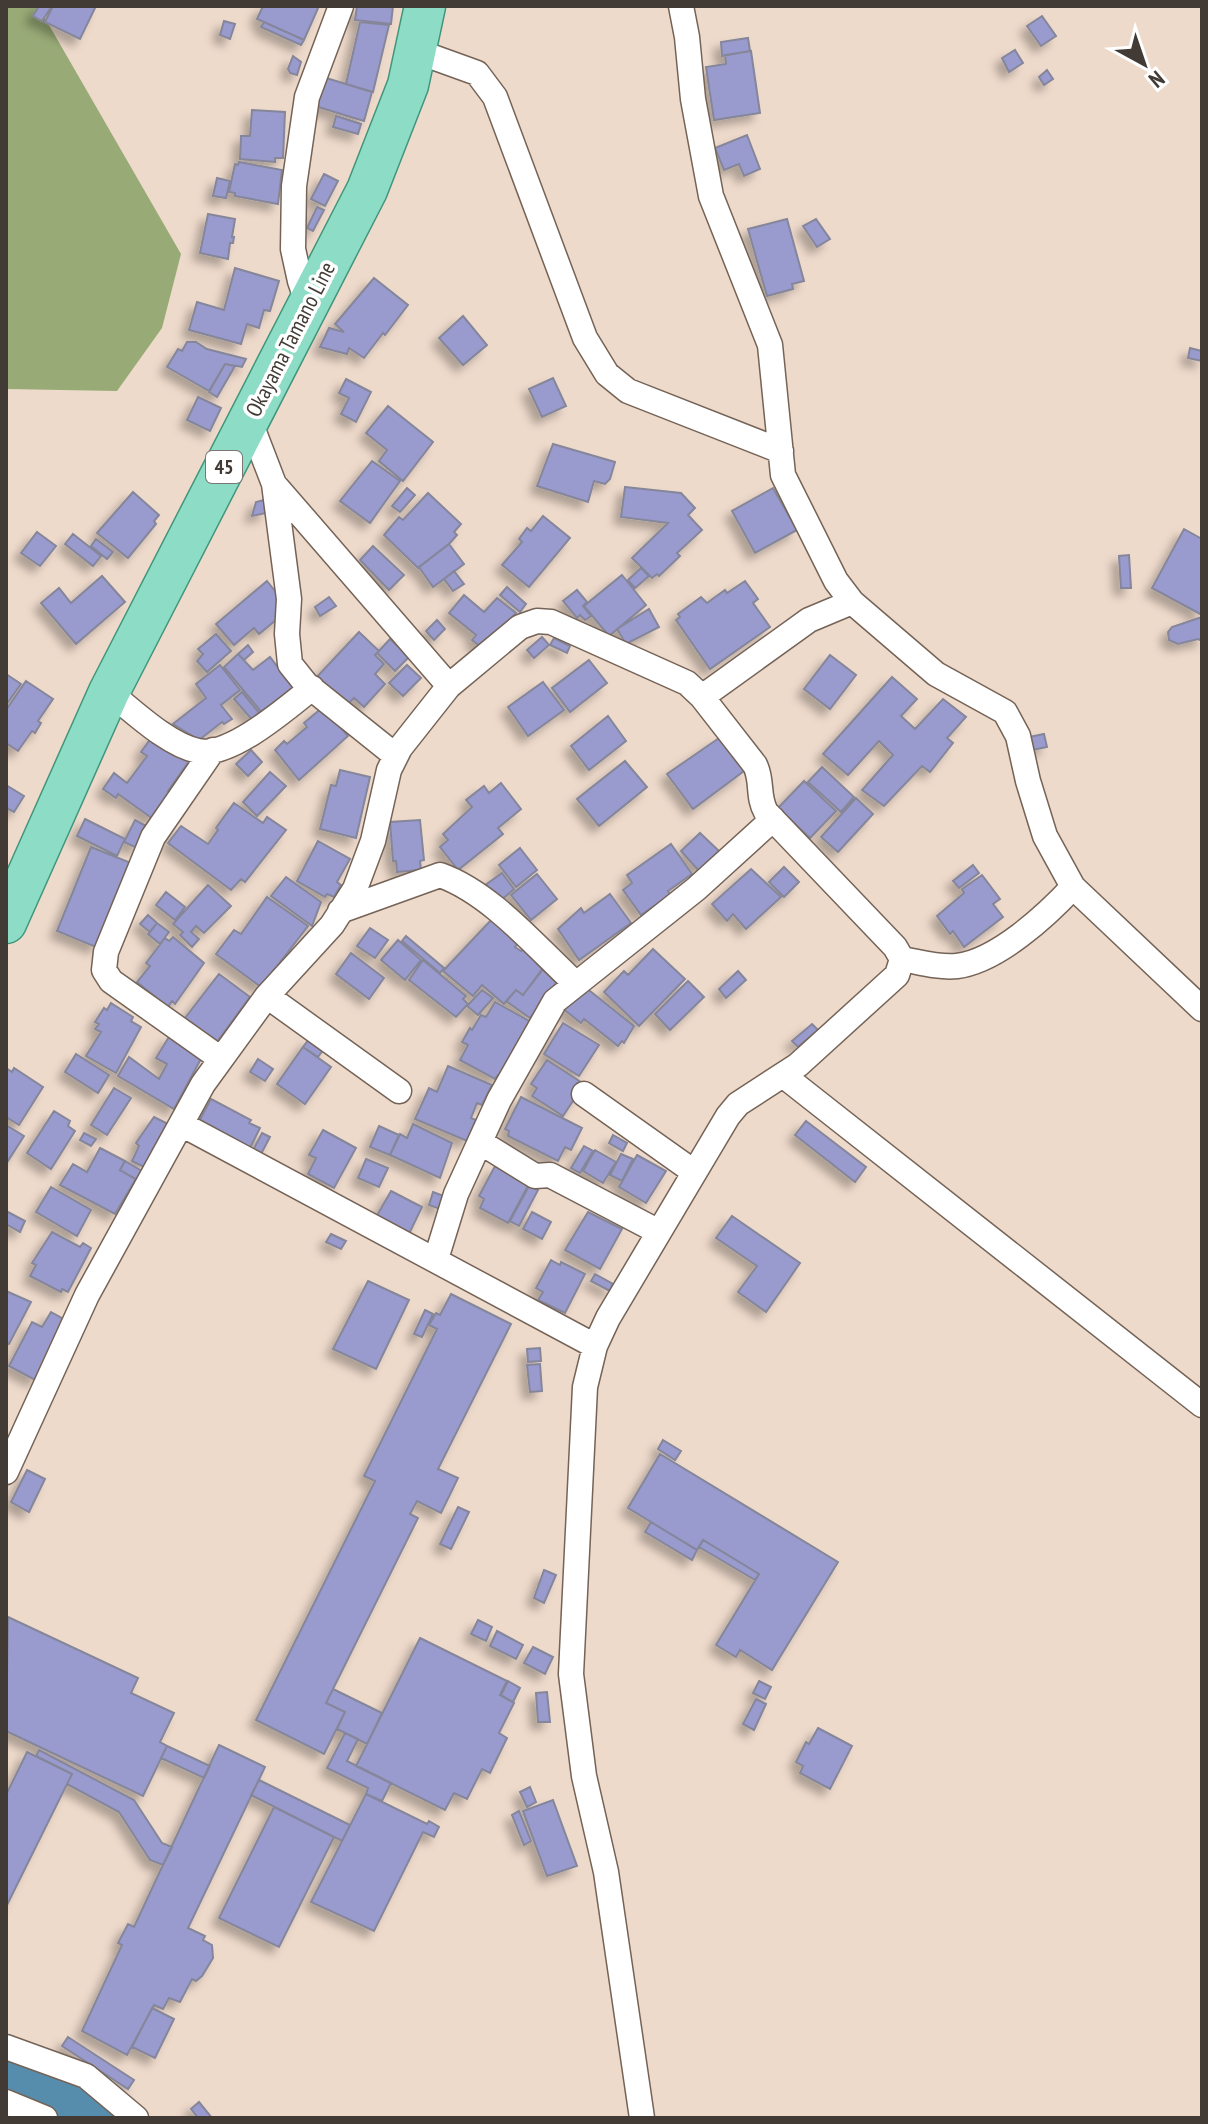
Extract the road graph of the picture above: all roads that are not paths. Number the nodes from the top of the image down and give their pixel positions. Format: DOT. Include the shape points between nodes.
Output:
graph roads {
  1 [pos="341,6"];
  2 [pos="425,6"];
  3 [pos="681,6"];
  4 [pos="416,51"];
  5 [pos="308,304"];
  6 [pos="249,419"];
  7 [pos="781,451"];
  8 [pos="274,484"];
  9 [pos="852,602"];
  10 [pos="449,686"];
  11 [pos="312,688"];
  12 [pos="109,692"];
  13 [pos="702,697"];
  14 [pos="213,750"];
  15 [pos="396,756"];
  16 [pos="773,819"];
  17 [pos="1073,887"];
  18 [pos="340,911"];
  19 [pos="6,923"];
  20 [pos="902,959"];
  21 [pos="575,983"];
  22 [pos="267,996"];
  23 [pos="1202,1009"];
  24 [pos="221,1059"];
  25 [pos="784,1076"];
  26 [pos="399,1091"];
  27 [pos="584,1094"];
  28 [pos="181,1124"];
  29 [pos="480,1142"];
  30 [pos="694,1172"];
  31 [pos="659,1232"];
  32 [pos="436,1259"];
  33 [pos="595,1346"];
  34 [pos="1202,1405"];
  35 [pos="6,1472"];
  36 [pos="6,2047"];
  37 [pos="6,2102"];
  38 [pos="45,2118"];
  39 [pos="136,2118"];
  40 [pos="642,2118"];
  1 -- 5 [label="street" via="307,97 294,186 293,249"];
  2 -- 4 [label="main road, Okayama Tamano Line / 45"];
  3 -- 7 [label="street" via="711,196 770,345"];
  4 -- 5 [label="main road, Okayama Tamano Line / 45" via="379,164"];
  4 -- 7 [label="street" via="477,73 495,97 585,338 607,374 628,391"];
  5 -- 6 [label="main road, Okayama Tamano Line / 45"];
  6 -- 8 [label="street"];
  6 -- 12 [label="main road, Okayama Tamano Line / 45"];
  7 -- 9 [label="street" via="783,475 836,581"];
  8 -- 10 [label="street"];
  8 -- 11 [label="street" via="289,599 290,664"];
  9 -- 13 [label="street" via="809,620"];
  9 -- 17 [label="street" via="936,674 1005,712 1018,736 1045,836"];
  10 -- 13 [label="street" via="520,627 537,621 551,622 679,679"];
  10 -- 15 [label="street"];
  11 -- 14 [label="street" via="261,729"];
  11 -- 15 [label="street"];
  12 -- 14 [label="street" via="168,737 199,752"];
  12 -- 19 [label="main road, Okayama Tamano Line / 45"];
  13 -- 16 [label="street" via="755,765 761,777 760,801"];
  14 -- 24 [label="street" via="153,837 106,952 104,970 111,981"];
  15 -- 18 [label="street" via="373,841 355,889"];
  16 -- 20 [label="street"];
  16 -- 21 [label="street" via="696,889"];
  17 -- 20 [label="street" via="1028,930 972,962 954,967"];
  17 -- 23 [label="street"];
  18 -- 21 [label="street" via="440,875 459,881 495,908"];
  18 -- 22 [label="street"];
  20 -- 25 [label="street" via="897,975"];
  21 -- 29 [label="street" via="555,1001"];
  22 -- 24 [label="street"];
  22 -- 26 [label="street"];
  24 -- 28 [label="street"];
  25 -- 30 [label="street" via="738,1104"];
  25 -- 34 [label="street"];
  27 -- 30 [label="street"];
  28 -- 32 [label="street"];
  28 -- 35 [label="street" via="87,1295"];
  29 -- 31 [label="street" via="535,1176 550,1175"];
  29 -- 32 [label="street" via="456,1194"];
  30 -- 31 [label="street"];
  31 -- 33 [label="street"];
  32 -- 33 [label="street"];
  33 -- 40 [label="street" via="585,1387 571,1674"];
  36 -- 39 [label="street" via="86,2076"];
  37 -- 38 [label="street"];
}
